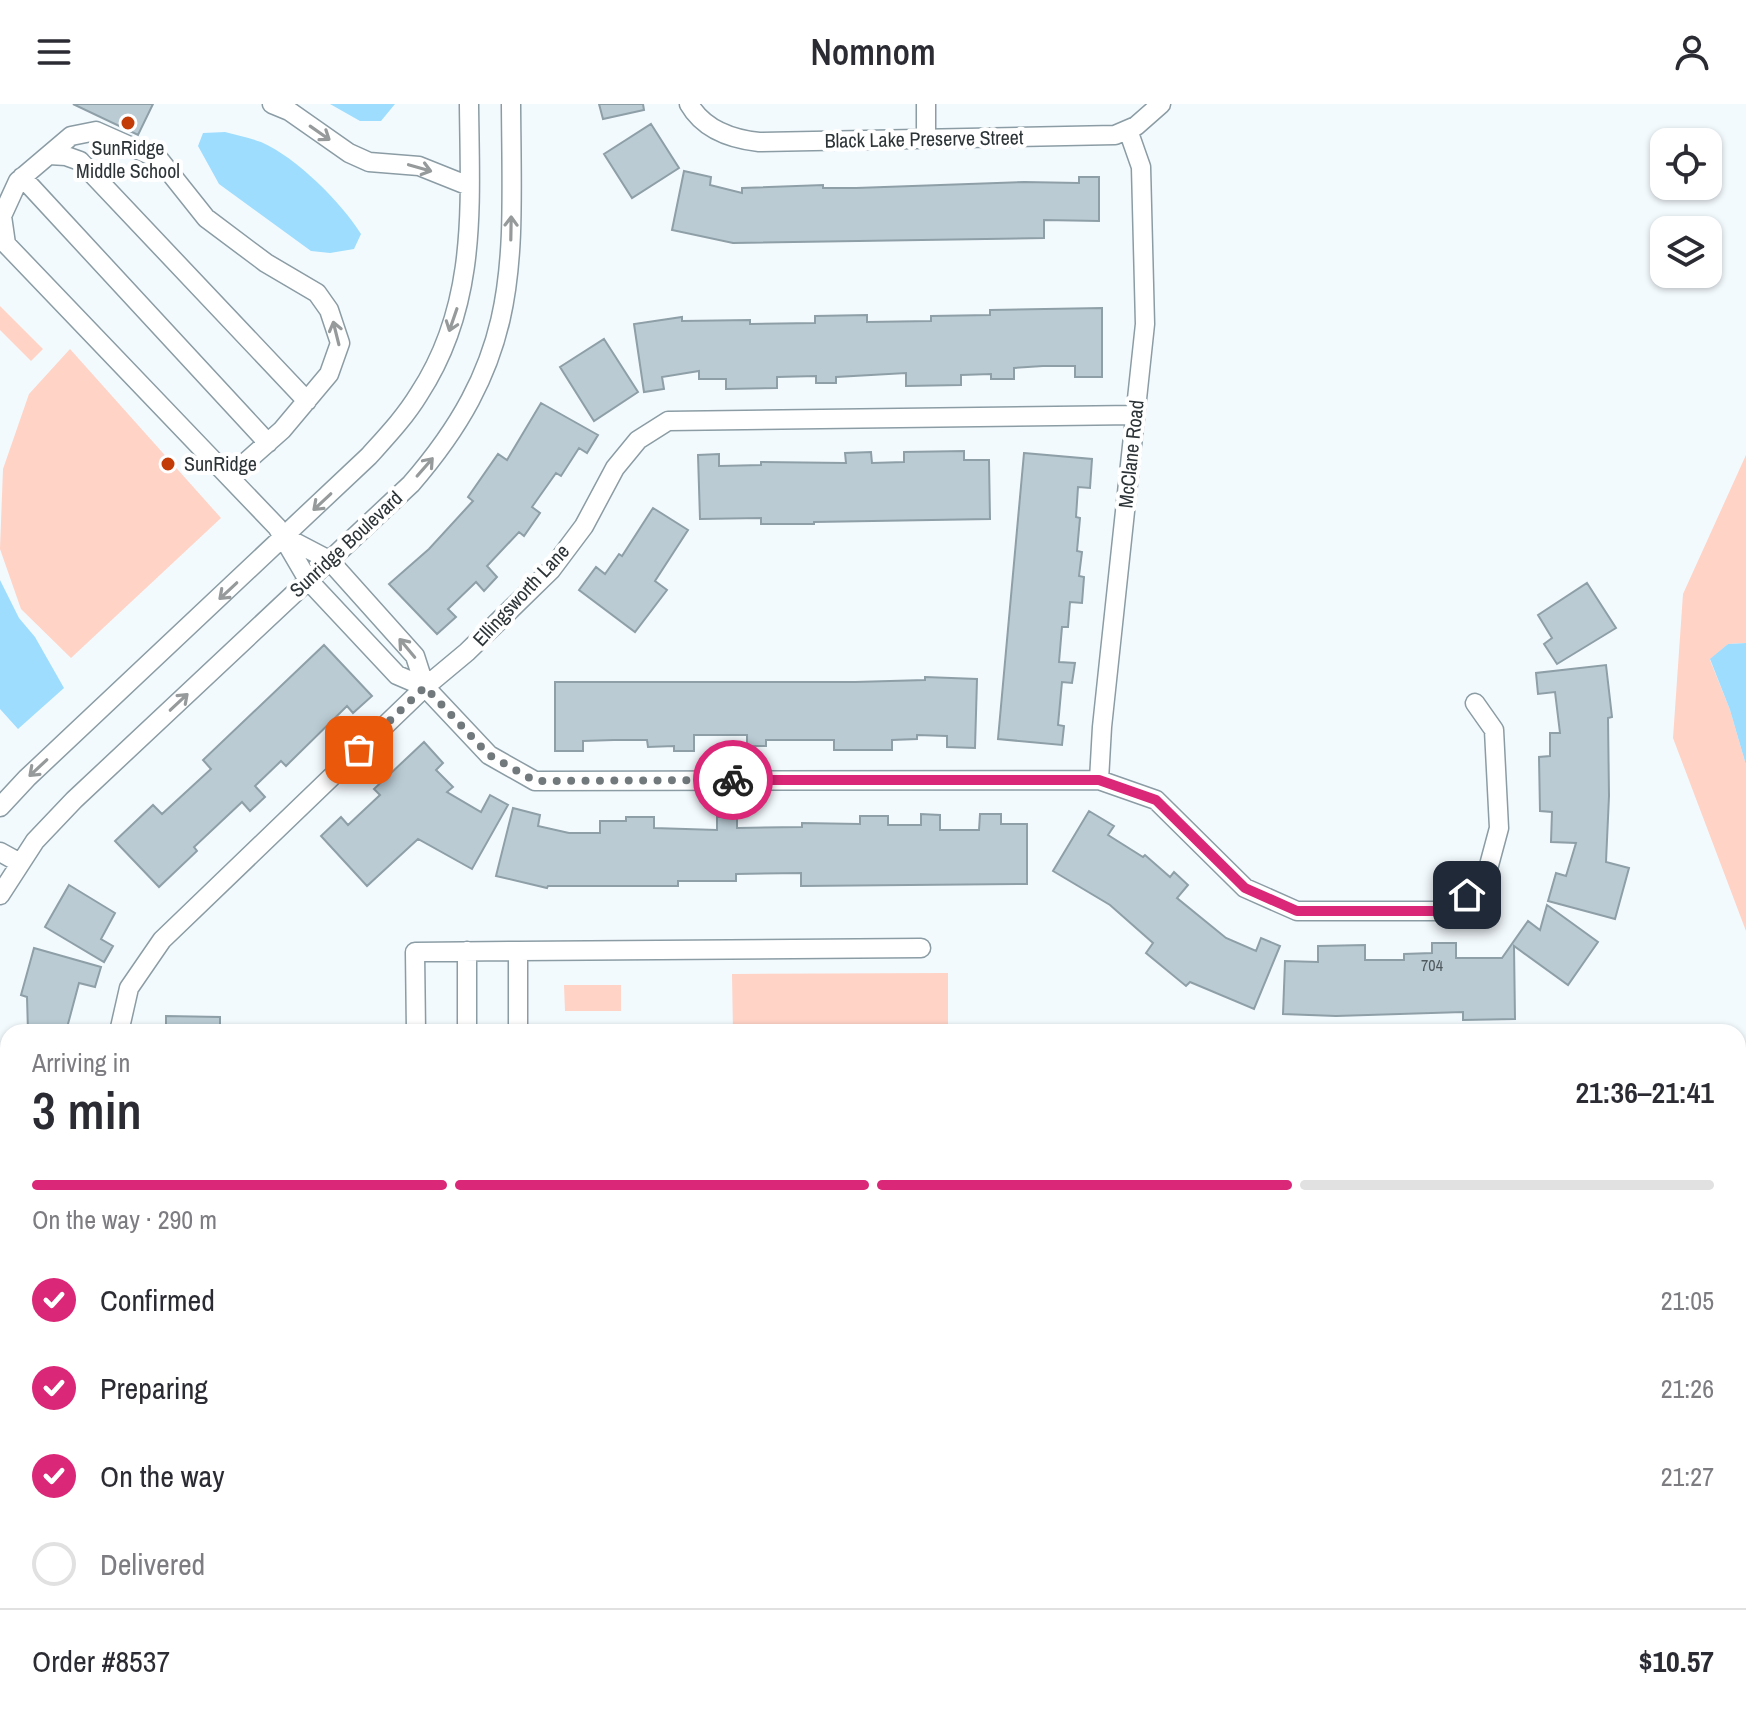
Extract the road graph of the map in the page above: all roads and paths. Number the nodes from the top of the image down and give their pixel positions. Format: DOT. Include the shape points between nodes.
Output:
graph roads {
  1 [pos="272,104"];
  2 [pos="469,104"];
  3 [pos="511,104"];
  4 [pos="689,104"];
  5 [pos="926,104"];
  6 [pos="1161,104"];
  7 [pos="1128,130"];
  8 [pos="926,139"];
  9 [pos="49,155"];
  10 [pos="22,177"];
  11 [pos="469,186"];
  12 [pos="307,401"];
  13 [pos="1135,415"];
  14 [pos="268,443"];
  15 [pos="229,477"];
  16 [pos="285,537"];
  17 [pos="329,560"];
  18 [pos="308,580"];
  19 [pos="378,616"];
  20 [pos="358,634"];
  21 [pos="425,687"];
  22 [pos="1475,703"];
  23 [pos="1099,780"];
  24 [pos="0,807"];
  25 [pos="0,852"];
  26 [pos="20,863"];
  27 [pos="1,890"];
  28 [pos="921,948"];
  29 [pos="467,951"];
  30 [pos="518,951"];
  31 [pos="121,1024"];
  32 [pos="416,1024"];
  33 [pos="467,1024"];
  34 [pos="518,1024"];
  1 -- 11 [label="street, one-way" via="369,162 419,166"];
  2 -- 11 [label="street"];
  17 -- 3 [label="street, Sunridge Boulevard, one-way" via="442,448 483,377 510,273"];
  4 -- 8 [label="street, Black Lake Preserve Street" via="715,130 734,140"];
  5 -- 8 [label="street"];
  6 -- 7 [label="street, Black Lake Preserve Street"];
  7 -- 8 [label="street, Black Lake Preserve Street" via="1115,135"];
  7 -- 13 [label="street, McClane Road" via="1141,167 1145,282"];
  9 -- 10 [label="street"];
  9 -- 12 [label="street" via="80,161"];
  12 -- 9 [label="street, one-way" via="329,374 340,343 317,293 206,218 159,159 96,131 71,136"];
  10 -- 14 [label="street"];
  10 -- 15 [label="street" via="2,216 6,244"];
  11 -- 16 [label="street, one-way" via="462,292 436,363 403,418"];
  12 -- 14 [label="street"];
  13 -- 21 [label="street, Ellingsworth Lane" via="668,421 638,440 615,468 584,526 551,570"];
  13 -- 23 [label="street, McClane Road"];
  14 -- 15 [label="street"];
  15 -- 16 [label="street"];
  16 -- 17 [label="street"];
  16 -- 18 [label="street"];
  16 -- 24 [label="street, one-way"];
  17 -- 18 [label="street, Sunridge Boulevard"];
  17 -- 19 [label="street"];
  18 -- 20 [label="street"];
  26 -- 18 [label="street, Sunridge Boulevard, one-way" via="74,800"];
  19 -- 20 [label="street"];
  21 -- 19 [label="street, one-way" via="415,656"];
  20 -- 21 [label="street" via="397,675"];
  21 -- 23 [label="street" via="489,755 535,781"];
  21 -- 31 [label="street, Ellingsworth Lane" via="162,940 129,988"];
  22 -- 23 [label="street" via="1494,730 1499,828 1488,869 1467,895 1439,911 1297,911 1245,888 1156,800"];
  25 -- 26 [label="street"];
  26 -- 27 [label="street, Sunridge Boulevard"];
  28 -- 30 [label="street"];
  29 -- 30 [label="street"];
  29 -- 32 [label="street" via="415,952"];
  29 -- 33 [label="street"];
  30 -- 34 [label="street"];
}
